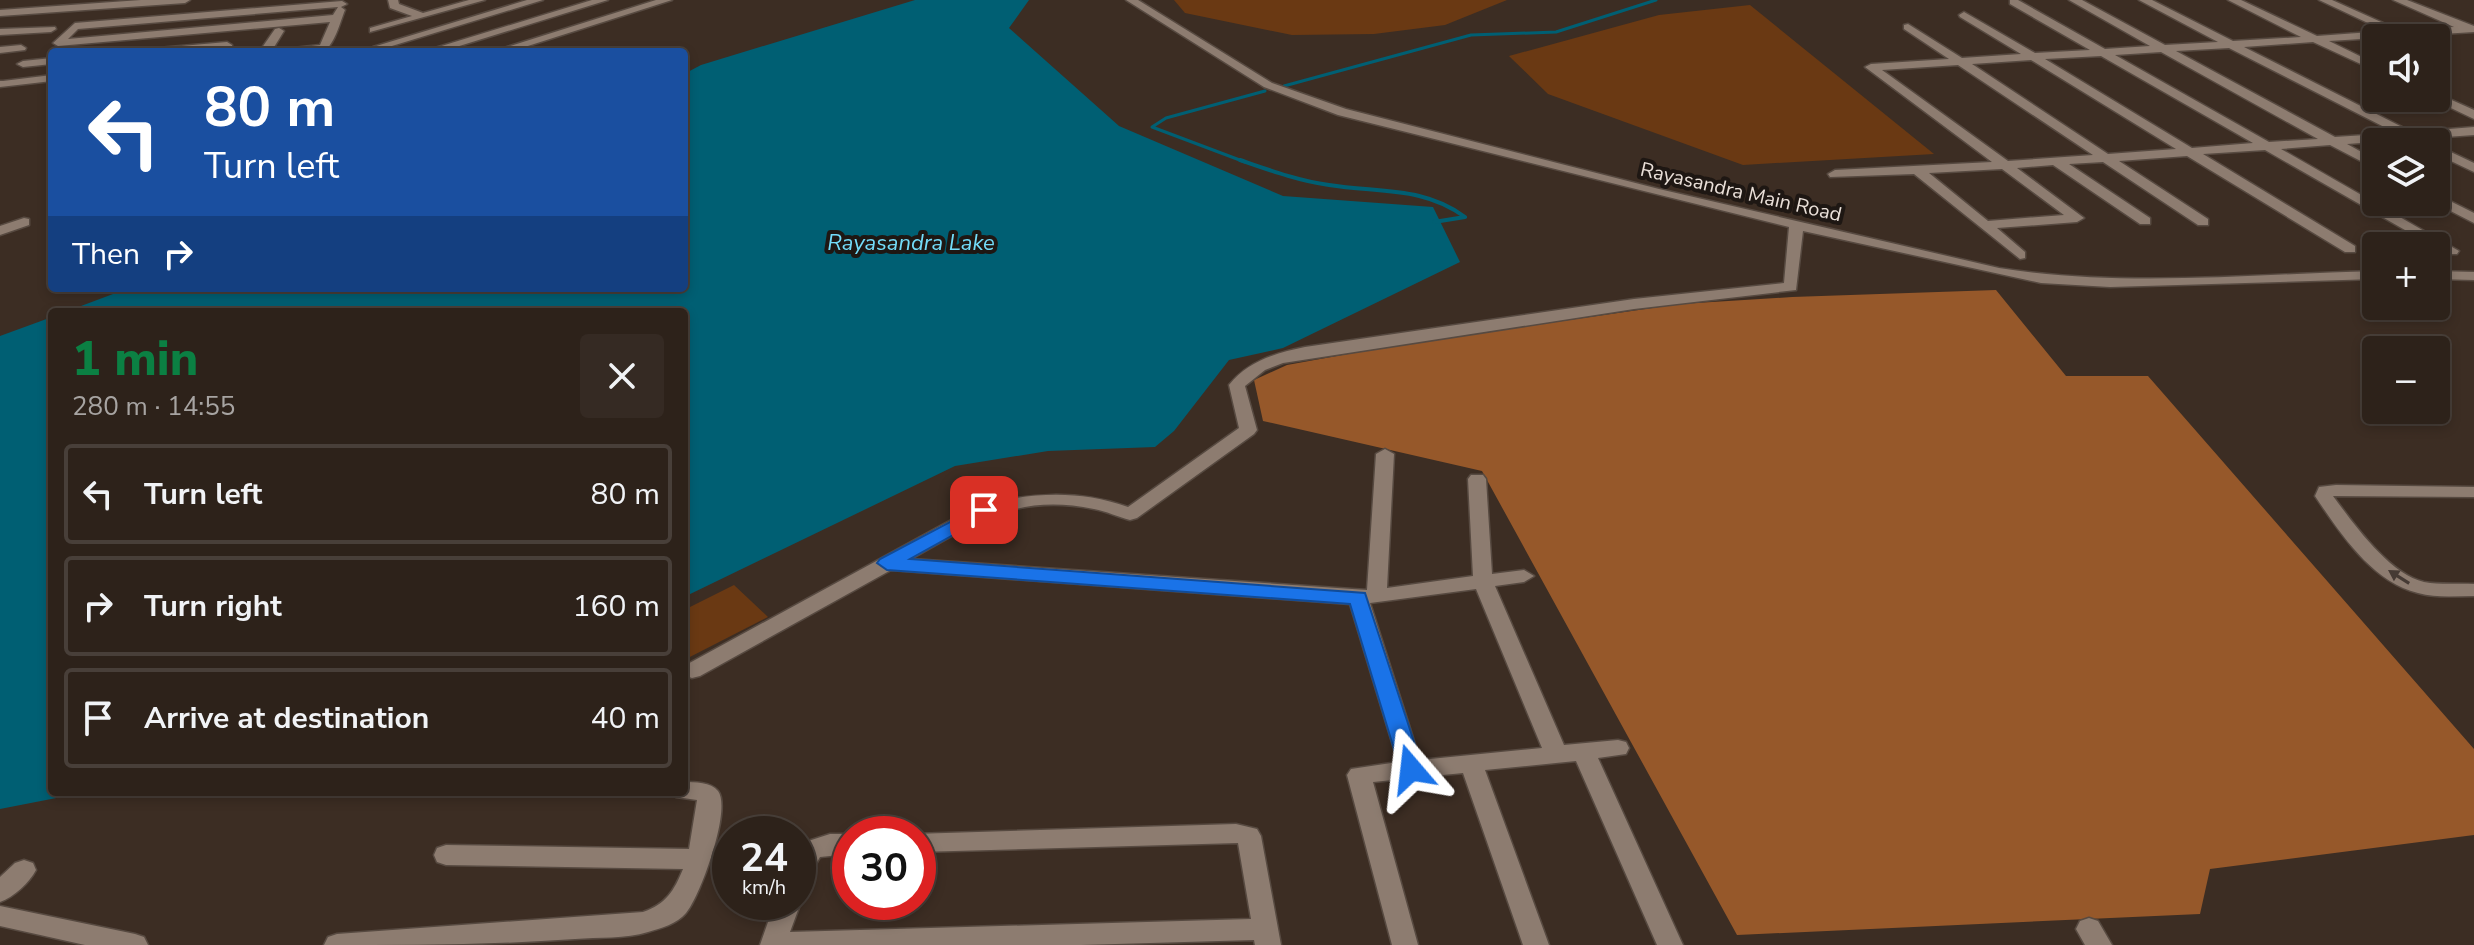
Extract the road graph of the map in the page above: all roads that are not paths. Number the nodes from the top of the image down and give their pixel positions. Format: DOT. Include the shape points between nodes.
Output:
graph roads {
  1 [pos="55,0"];
  2 [pos="185,0"];
  3 [pos="393,0"];
  4 [pos="479,0"];
  5 [pos="538,0"];
  6 [pos="603,0"];
  7 [pos="667,0"];
  8 [pos="1131,0"];
  9 [pos="2074,0"];
  10 [pos="2144,0"];
  11 [pos="2233,0"];
  12 [pos="2324,0"];
  13 [pos="2398,0"];
  14 [pos="144,2"];
  15 [pos="342,2"];
  16 [pos="2014,2"];
  17 [pos="96,3"];
  18 [pos="41,10"];
  19 [pos="445,10"];
  20 [pos="21,12"];
  21 [pos="0,13"];
  22 [pos="1964,15"];
  23 [pos="422,16"];
  24 [pos="612,17"];
  25 [pos="338,18"];
  26 [pos="472,19"];
  27 [pos="632,24"];
  28 [pos="2377,24"];
  29 [pos="1908,27"];
  30 [pos="51,29"];
  31 [pos="573,29"];
  32 [pos="374,30"];
  33 [pos="502,30"];
  34 [pos="2472,30"];
  35 [pos="0,31"];
  36 [pos="279,31"];
  37 [pos="2450,31"];
  38 [pos="592,36"];
  39 [pos="2362,36"];
  40 [pos="2314,39"];
  41 [pos="2232,44"];
  42 [pos="378,47"];
  43 [pos="21,48"];
  44 [pos="193,48"];
  45 [pos="227,48"];
  46 [pos="268,48"];
  47 [pos="324,48"];
  48 [pos="441,48"];
  49 [pos="510,48"];
  50 [pos="2165,48"];
  51 [pos="0,50"];
  52 [pos="2105,52"];
  53 [pos="2033,56"];
  54 [pos="48,61"];
  55 [pos="1960,61"];
  56 [pos="2362,61"];
  57 [pos="23,64"];
  58 [pos="48,78"];
  59 [pos="3,84"];
  60 [pos="2450,104"];
  61 [pos="2474,115"];
  62 [pos="2395,128"];
  63 [pos="2474,131"];
  64 [pos="2450,132"];
  65 [pos="2362,138"];
  66 [pos="2330,140"];
  67 [pos="2264,145"];
  68 [pos="2188,151"];
  69 [pos="2450,156"];
  70 [pos="2107,157"];
  71 [pos="2362,157"];
  72 [pos="2055,161"];
  73 [pos="2005,165"];
  74 [pos="2474,168"];
  75 [pos="1917,170"];
  76 [pos="1835,174"];
  77 [pos="2450,206"];
  78 [pos="2474,219"];
  79 [pos="2145,221"];
  80 [pos="24,222"];
  81 [pos="2203,222"];
  82 [pos="1796,225"];
  83 [pos="1985,225"];
  84 [pos="0,231"];
  85 [pos="2350,249"];
  86 [pos="2452,251"];
  87 [pos="2020,255"];
  88 [pos="2362,275"];
  89 [pos="2450,275"];
  90 [pos="2474,276"];
  91 [pos="1385,454"];
  92 [pos="1477,479"];
  93 [pos="2474,492"];
  94 [pos="887,563"];
  95 [pos="1524,576"];
  96 [pos="1483,581"];
  97 [pos="2474,590"];
  98 [pos="1368,597"];
  99 [pos="692,671"];
  100 [pos="1618,748"];
  101 [pos="1583,751"];
  102 [pos="1556,754"];
  103 [pos="1471,763"];
  104 [pos="1411,769"];
  105 [pos="688,791"];
  106 [pos="936,841"];
  107 [pos="446,855"];
  108 [pos="696,859"];
  109 [pos="24,870"];
  110 [pos="0,892"];
  111 [pos="0,916"];
  112 [pos="782,920"];
  113 [pos="1267,937"];
  114 [pos="774,944"];
  115 [pos="135,945"];
  116 [pos="337,945"];
  117 [pos="1405,945"];
  118 [pos="1536,945"];
  119 [pos="1670,945"];
  1 -- 18 [label="street"];
  2 -- 14 [label="street"];
  3 -- 23 [label="street" via="394,6"];
  4 -- 19 [label="street"];
  5 -- 26 [label="street"];
  6 -- 33 [label="street"];
  7 -- 24 [label="street"];
  8 -- 82 [label="street, Rayasandra Main Road" via="1268,85 1342,112"];
  9 -- 50 [label="street"];
  10 -- 41 [label="street"];
  11 -- 40 [label="street"];
  12 -- 28 [label="street"];
  13 -- 34 [label="street"];
  14 -- 17 [label="street"];
  15 -- 25 [label="street"];
  15 -- 25 [label="street" via="75,26 58,43"];
  16 -- 52 [label="street"];
  17 -- 18 [label="street"];
  18 -- 20 [label="street"];
  19 -- 23 [label="street"];
  19 -- 26 [label="street"];
  20 -- 21 [label="street"];
  20 -- 35 [label="street"];
  22 -- 53 [label="street"];
  23 -- 32 [label="street"];
  24 -- 27 [label="street"];
  24 -- 31 [label="street"];
  25 -- 47 [label="street"];
  26 -- 33 [label="street"];
  26 -- 42 [label="street"];
  29 -- 55 [label="street"];
  30 -- 35 [label="street"];
  31 -- 38 [label="street"];
  31 -- 49 [label="street"];
  33 -- 48 [label="street"];
  34 -- 37 [label="street"];
  36 -- 46 [label="street"];
  39 -- 40 [label="street"];
  40 -- 41 [label="street"];
  40 -- 56 [label="street"];
  41 -- 50 [label="street"];
  41 -- 62 [label="street"];
  43 -- 51 [label="street"];
  44 -- 45 [label="street"];
  50 -- 52 [label="street"];
  50 -- 66 [label="street"];
  52 -- 53 [label="street"];
  52 -- 67 [label="street"];
  53 -- 55 [label="street"];
  53 -- 68 [label="street"];
  54 -- 57 [label="street"];
  55 -- 70 [label="street"];
  55 -- 73 [label="street" via="1871,67"];
  58 -- 59 [label="street"];
  60 -- 61 [label="street"];
  63 -- 64 [label="street"];
  65 -- 66 [label="street"];
  66 -- 67 [label="street"];
  66 -- 71 [label="street"];
  67 -- 68 [label="street"];
  67 -- 86 [label="street"];
  68 -- 70 [label="street"];
  68 -- 85 [label="street"];
  69 -- 74 [label="street"];
  70 -- 72 [label="street"];
  70 -- 81 [label="street"];
  72 -- 73 [label="street"];
  72 -- 79 [label="street"];
  73 -- 75 [label="street"];
  73 -- 83 [label="street" via="2077,218"];
  75 -- 76 [label="street"];
  75 -- 83 [label="street"];
  77 -- 78 [label="street"];
  80 -- 84 [label="street"];
  82 -- 88 [label="street, Rayasandra Main Road" via="1999,272 2070,282"];
  82 -- 94 [label="street" via="1791,287 1634,304 1280,358 1258,367 1237,385 1248,430 1130,514 1067,499 1008,503 984,510"];
  83 -- 87 [label="street"];
  89 -- 90 [label="street"];
  91 -- 98 [label="street"];
  92 -- 96 [label="street"];
  97 -- 93 [label="street, one-way" via="2424,588 2401,580 2324,496 2325,491 2336,490"];
  94 -- 98 [label="street"];
  94 -- 99 [label="street"];
  95 -- 96 [label="street"];
  96 -- 98 [label="street"];
  96 -- 102 [label="street"];
  98 -- 104 [label="street"];
  100 -- 101 [label="street"];
  101 -- 102 [label="street"];
  101 -- 119 [label="street"];
  102 -- 103 [label="street"];
  103 -- 104 [label="street"];
  103 -- 118 [label="street"];
  104 -- 117 [label="street" via="1359,775"];
  105 -- 108 [label="street" via="709,796"];
  106 -- 113 [label="street" via="1249,836"];
  107 -- 108 [label="street"];
  108 -- 116 [label="street" via="688,890 675,910 643,923"];
  109 -- 110 [label="street"];
  111 -- 115 [label="street"];
  112 -- 114 [label="street"];
  113 -- 114 [label="street"];
}
